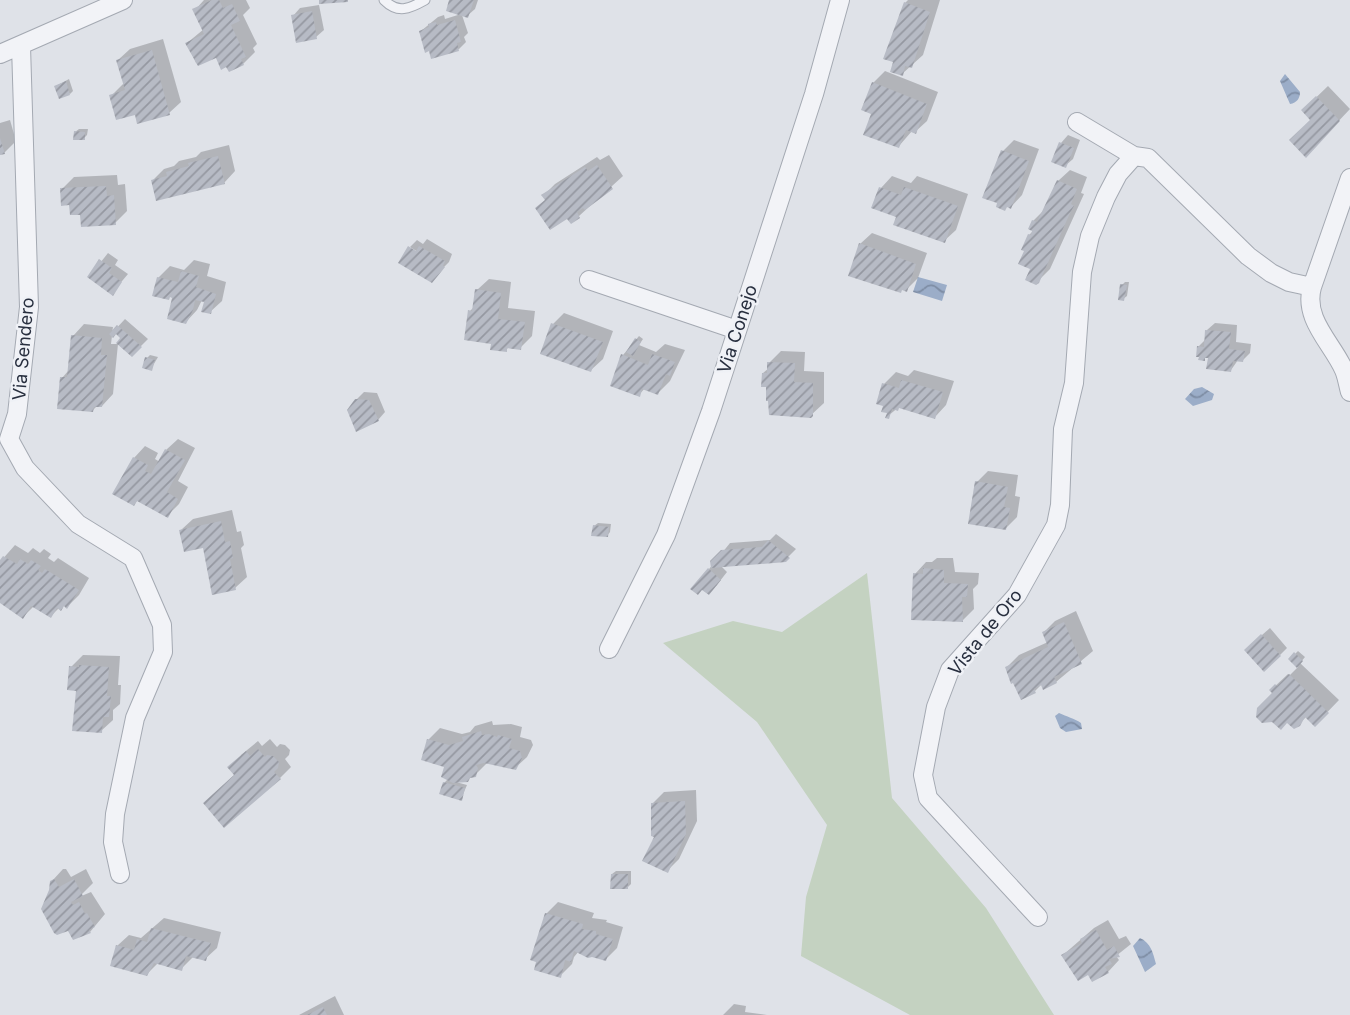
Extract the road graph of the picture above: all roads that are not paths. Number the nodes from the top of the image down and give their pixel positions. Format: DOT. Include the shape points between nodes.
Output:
graph roads {
  1 [pos="123,0"];
  2 [pos="384,0"];
  3 [pos="425,0"];
  4 [pos="840,0"];
  5 [pos="21,46"];
  6 [pos="0,54"];
  7 [pos="1077,122"];
  8 [pos="1134,156"];
  9 [pos="1350,178"];
  10 [pos="589,280"];
  11 [pos="1312,287"];
  12 [pos="737,330"];
  13 [pos="1350,393"];
  14 [pos="4,447"];
  15 [pos="609,649"];
  16 [pos="120,874"];
  17 [pos="1038,917"];
  1 -- 5 [label="street"];
  2 -- 3 [label="lane" via="391,8 406,10"];
  4 -- 12 [label="street, Via Conejo"];
  5 -- 6 [label="street"];
  5 -- 14 [label="street, Via Sendero" via="29,307 17,414"];
  7 -- 8 [label="street"];
  8 -- 11 [label="street" via="1148,158 1248,256 1289,282"];
  8 -- 17 [label="street, Vista de Oro" via="1106,197 1082,272 1074,383 1063,429 1055,525 1017,595 950,670 936,707 923,775 929,798"];
  9 -- 11 [label="street"];
  10 -- 12 [label="street"];
  11 -- 13 [label="street" via="1313,319 1344,370"];
  12 -- 15 [label="street, Via Conejo" via="666,535"];
  14 -- 16 [label="street, Via Sendero" via="78,524 133,558 162,625 163,652 135,718 115,814 113,842"];
}
